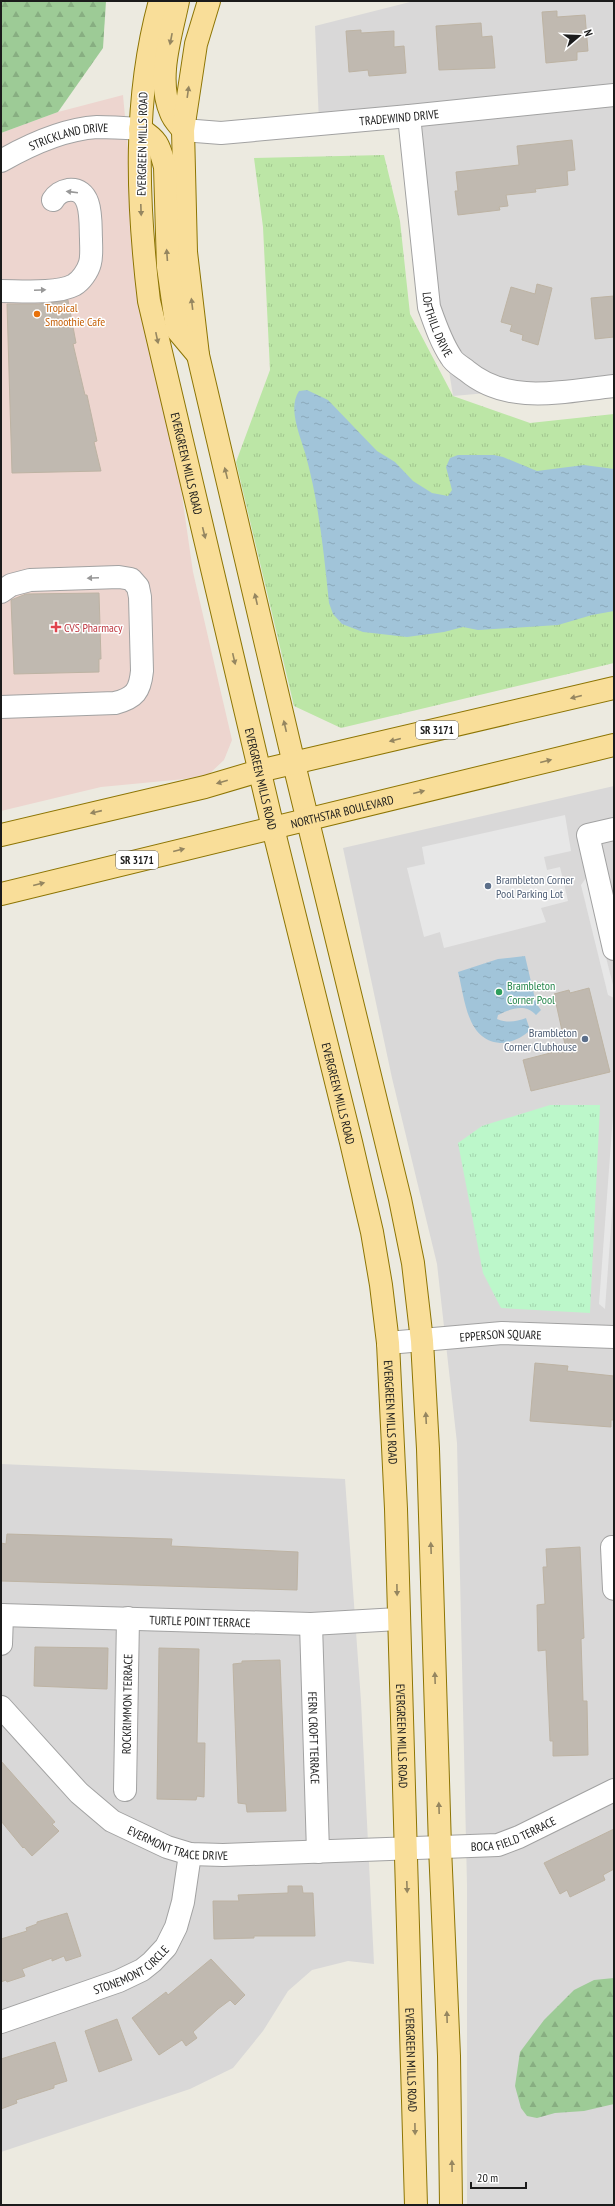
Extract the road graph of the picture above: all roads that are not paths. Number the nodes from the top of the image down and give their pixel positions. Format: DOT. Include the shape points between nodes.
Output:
graph roads {
  1 [pos="160,1"];
  2 [pos="178,1"];
  3 [pos="209,1"];
  4 [pos="614,95"];
  5 [pos="409,116"];
  6 [pos="140,129"];
  7 [pos="183,130"];
  8 [pos="1,161"];
  9 [pos="53,200"];
  10 [pos="1,291"];
  11 [pos="198,355"];
  12 [pos="614,386"];
  13 [pos="1,592"];
  14 [pos="614,688"];
  15 [pos="1,707"];
  16 [pos="614,745"];
  17 [pos="294,764"];
  18 [pos="260,771"];
  19 [pos="308,818"];
  20 [pos="273,828"];
  21 [pos="614,829"];
  22 [pos="1,835"];
  23 [pos="1,894"];
  24 [pos="614,949"];
  25 [pos="614,1331"];
  26 [pos="422,1341"];
  27 [pos="388,1343"];
  28 [pos="612,1547"];
  29 [pos="614,1589"];
  30 [pos="1,1615"];
  31 [pos="128,1618"];
  32 [pos="398,1619"];
  33 [pos="311,1624"];
  34 [pos="1,1644"];
  35 [pos="1,1707"];
  36 [pos="124,1790"];
  37 [pos="614,1790"];
  38 [pos="440,1847"];
  39 [pos="405,1848"];
  40 [pos="318,1852"];
  41 [pos="190,1854"];
  42 [pos="1,2022"];
  43 [pos="416,2205"];
  44 [pos="451,2205"];
  1 -- 6 [label="main road, EVERGREEN MILLS ROAD" via="151,34 144,77"];
  2 -- 7 [label="main road, one-way" via="166,70 165,93 171,114"];
  7 -- 3 [label="main road, one-way" via="196,44"];
  4 -- 5 [label="street, TRADEWIND DRIVE"];
  5 -- 7 [label="street, TRADEWIND DRIVE" via="221,133"];
  5 -- 12 [label="street, LOFTHILL DRIVE" via="429,307 439,335 452,359 478,380 525,394"];
  6 -- 8 [label="street, STRICKLAND DRIVE" via="97,127 68,132"];
  11 -- 6 [label="main road, one-way" via="177,330 167,260 165,167 161,151 154,138"];
  6 -- 18 [label="main road, EVERGREEN MILLS ROAD, one-way" via="143,251 149,301"];
  11 -- 7 [label="main road, one-way" via="186,252"];
  10 -- 9 [label="street, one-way" via="63,288 75,284 88,268 91,255 90,212 86,198 70,190 60,193"];
  17 -- 11 [label="main road, one-way"];
  15 -- 13 [label="street, one-way" via="115,703 128,700 141,682 142,671 140,597 138,587 132,579 119,577 30,580 11,585"];
  14 -- 17 [label="main road, SR 3171, one-way"];
  19 -- 16 [label="main road, NORTHSTAR BOULEVARD / SR 3171, one-way"];
  17 -- 18 [label="main road, SR 3171"];
  17 -- 19 [label="main road"];
  18 -- 20 [label="main road, EVERGREEN MILLS ROAD"];
  18 -- 22 [label="main road, SR 3171, one-way" via="205,787"];
  19 -- 20 [label="main road, NORTHSTAR BOULEVARD / SR 3171"];
  19 -- 26 [label="main road" via="400,1199 413,1264"];
  23 -- 20 [label="main road, NORTHSTAR BOULEVARD / SR 3171, one-way"];
  20 -- 27 [label="main road, EVERGREEN MILLS ROAD" via="370,1225"];
  21 -- 24 [label="street" via="588,835"];
  25 -- 26 [label="street, EPPERSON SQUARE" via="502,1333"];
  26 -- 27 [label="street, EPPERSON SQUARE"];
  38 -- 26 [label="main road, one-way"];
  27 -- 32 [label="main road, EVERGREEN MILLS ROAD, one-way"];
  28 -- 29 [label="street"];
  30 -- 31 [label="street, TURTLE POINT TERRACE"];
  30 -- 34 [label="street"];
  31 -- 33 [label="street, TURTLE POINT TERRACE"];
  31 -- 36 [label="street, ROCKRIMMON TERRACE"];
  32 -- 33 [label="street, TURTLE POINT TERRACE"];
  32 -- 39 [label="main road, EVERGREEN MILLS ROAD"];
  33 -- 40 [label="street, FERN CROFT TERRACE"];
  35 -- 41 [label="street, EVERMONT TRACE DRIVE" via="92,1805 112,1821 136,1834"];
  37 -- 38 [label="street, BOCA FIELD TERRACE" via="498,1845"];
  38 -- 39 [label="street, BOCA FIELD TERRACE"];
  44 -- 38 [label="main road, one-way" via="449,2056"];
  39 -- 40 [label="street, EVERMONT TRACE DRIVE"];
  39 -- 43 [label="main road, EVERGREEN MILLS ROAD, one-way"];
  40 -- 41 [label="street, EVERMONT TRACE DRIVE"];
  41 -- 42 [label="street, STONEMONT CIRCLE" via="176,1927 166,1947 152,1962 119,1981"];
}
